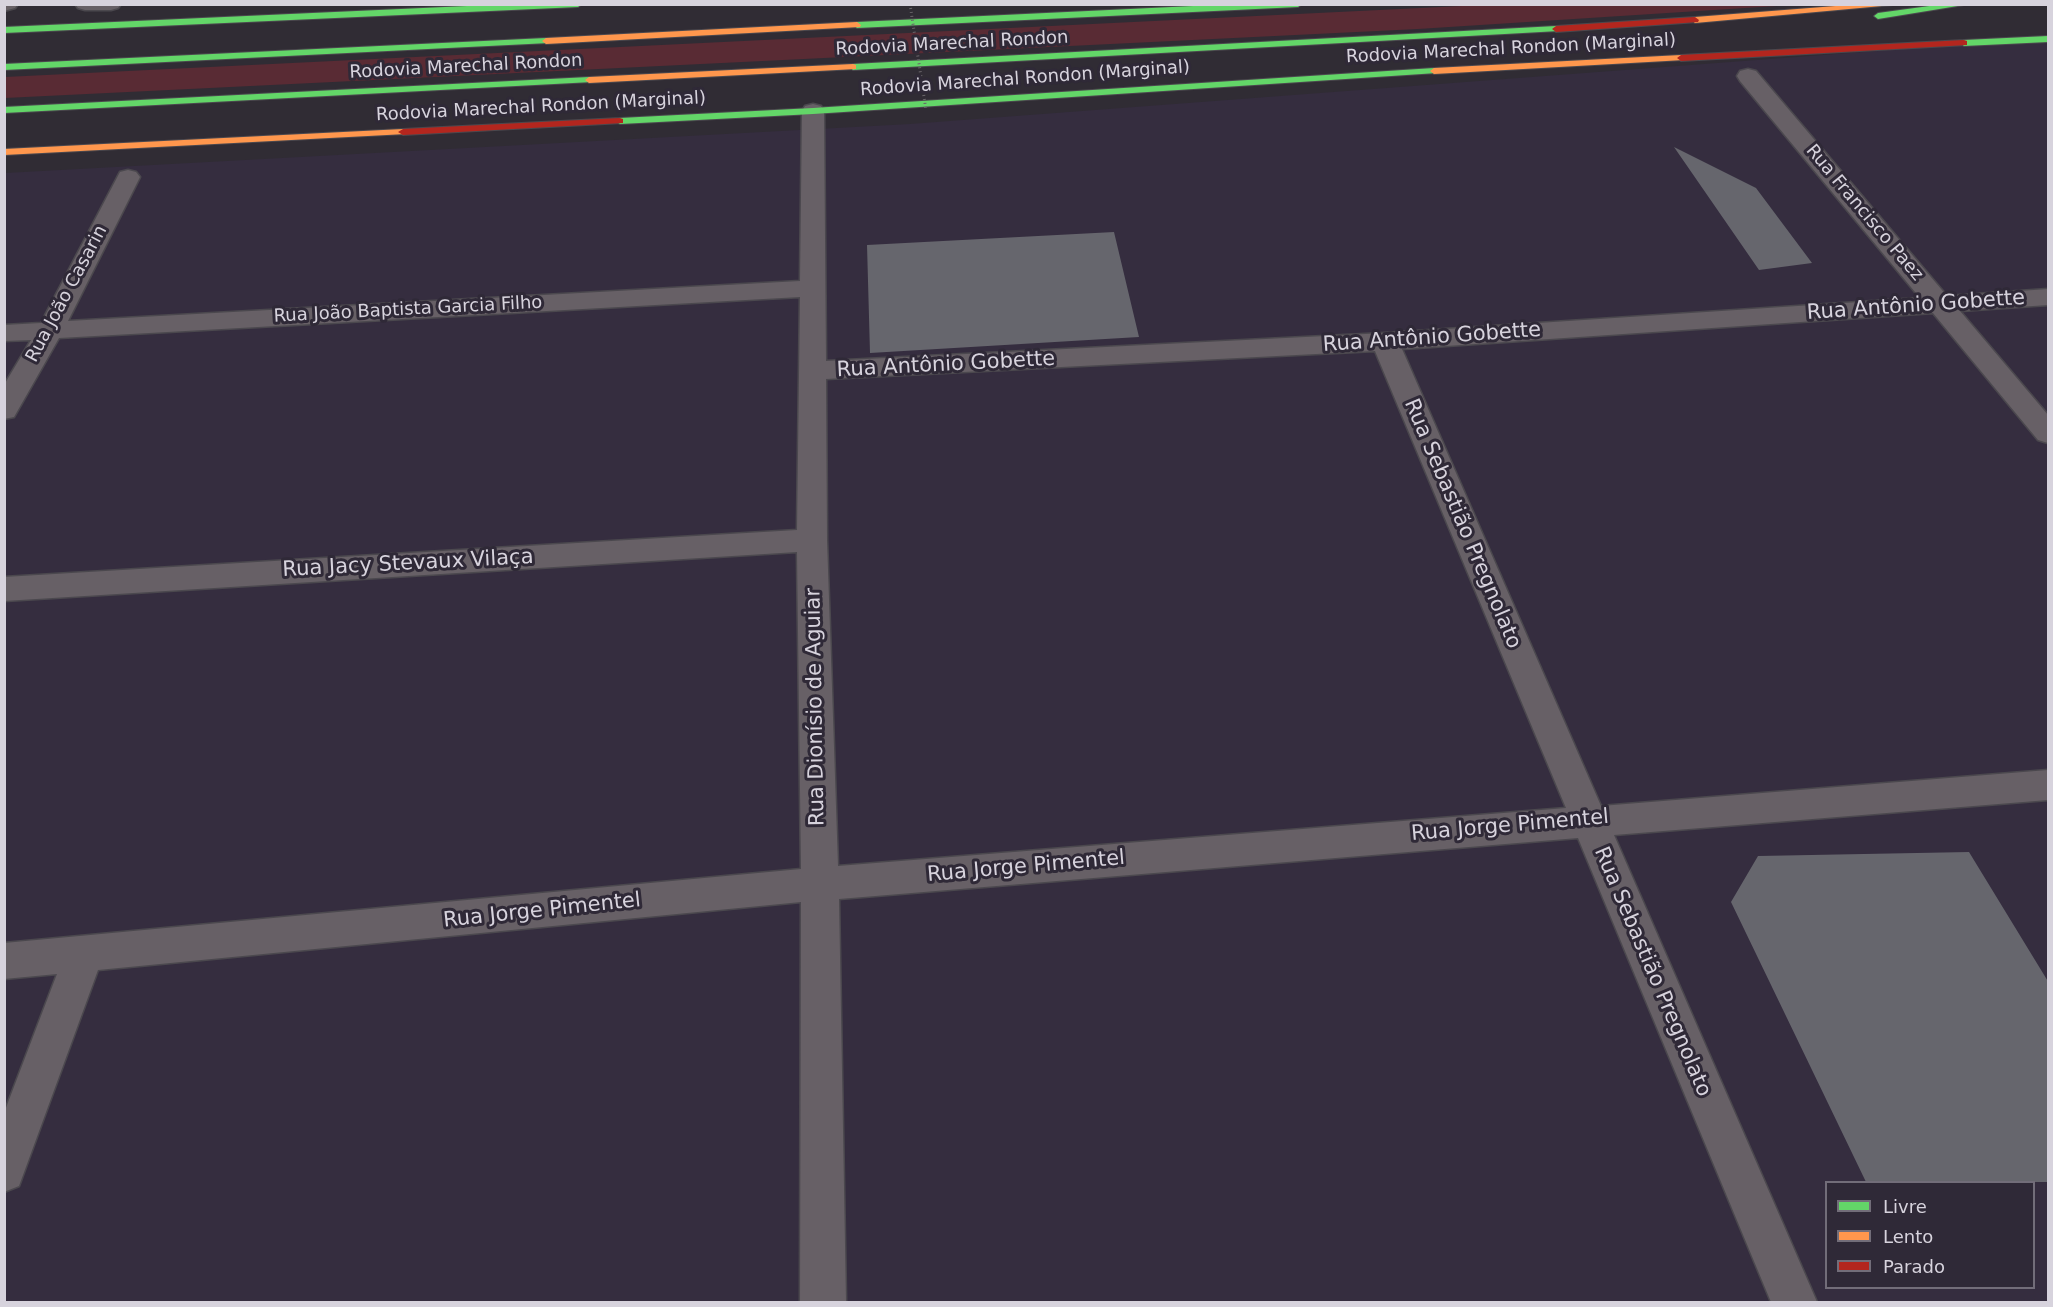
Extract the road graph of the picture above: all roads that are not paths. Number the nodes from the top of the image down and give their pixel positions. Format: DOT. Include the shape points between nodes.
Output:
graph roads {
  1 [pos="85,4"];
  2 [pos="111,4"];
  3 [pos="578,4"];
  4 [pos="1298,4"];
  5 [pos="1900,4"];
  6 [pos="1966,4"];
  7 [pos="1802,26"];
  8 [pos="4,30"];
  9 [pos="2047,40"];
  10 [pos="1589,49"];
  11 [pos="4,67"];
  12 [pos="1327,76"];
  13 [pos="1748,76"];
  14 [pos="4,110"];
  15 [pos="813,111"];
  16 [pos="4,152"];
  17 [pos="128,177"];
  18 [pos="812,288"];
  19 [pos="2049,297"];
  20 [pos="1942,304"];
  21 [pos="50,330"];
  22 [pos="4,333"];
  23 [pos="1385,342"];
  24 [pos="814,371"];
  25 [pos="4,410"];
  26 [pos="2049,433"];
  27 [pos="812,540"];
  28 [pos="4,589"];
  29 [pos="2049,784"];
  30 [pos="1587,820"];
  31 [pos="820,884"];
  32 [pos="84,955"];
  33 [pos="4,961"];
  34 [pos="4,1171"];
  35 [pos="823,1302"];
  36 [pos="1794,1302"];
  1 -- 2 [label="street"];
  3 -- 8 [label="highway"];
  4 -- 11 [label="highway, Rodovia Marechal Rondon"];
  5 -- 14 [label="highway, Rodovia Marechal Rondon" via="1314,43"];
  6 -- 7 [label="highway"];
  9 -- 12 [label="highway, Rodovia Marechal Rondon (Marginal)"];
  10 -- 12 [label="highway"];
  12 -- 15 [label="highway, Rodovia Marechal Rondon (Marginal)"];
  13 -- 20 [label="street, Rua Francisco Paez"];
  15 -- 16 [label="highway, Rodovia Marechal Rondon (Marginal)"];
  15 -- 18 [label="street, Rua Dionísio de Aguiar"];
  17 -- 21 [label="street, Rua João Casarin"];
  18 -- 21 [label="street, Rua João Baptista Garcia Filho"];
  18 -- 24 [label="street, Rua Dionísio de Aguiar"];
  19 -- 20 [label="street, Rua Antônio Gobette"];
  20 -- 23 [label="street, Rua Antônio Gobette"];
  20 -- 26 [label="street, Rua Francisco Paez"];
  21 -- 22 [label="street, Rua João Baptista Garcia Filho"];
  21 -- 25 [label="street, Rua João Casarin"];
  23 -- 24 [label="street, Rua Antônio Gobette"];
  23 -- 30 [label="street, Rua Sebastião Pregnolato"];
  24 -- 27 [label="street, Rua Dionísio de Aguiar"];
  27 -- 28 [label="street, Rua Jacy Stevaux Vilaça"];
  27 -- 31 [label="street, Rua Dionísio de Aguiar"];
  29 -- 30 [label="street, Rua Jorge Pimentel"];
  30 -- 31 [label="street, Rua Jorge Pimentel"];
  30 -- 36 [label="street, Rua Sebastião Pregnolato"];
  31 -- 32 [label="street, Rua Jorge Pimentel"];
  31 -- 35 [label="street, Rua Dionísio de Aguiar"];
  32 -- 33 [label="street, Rua Jorge Pimentel"];
  32 -- 34 [label="street"];
}
